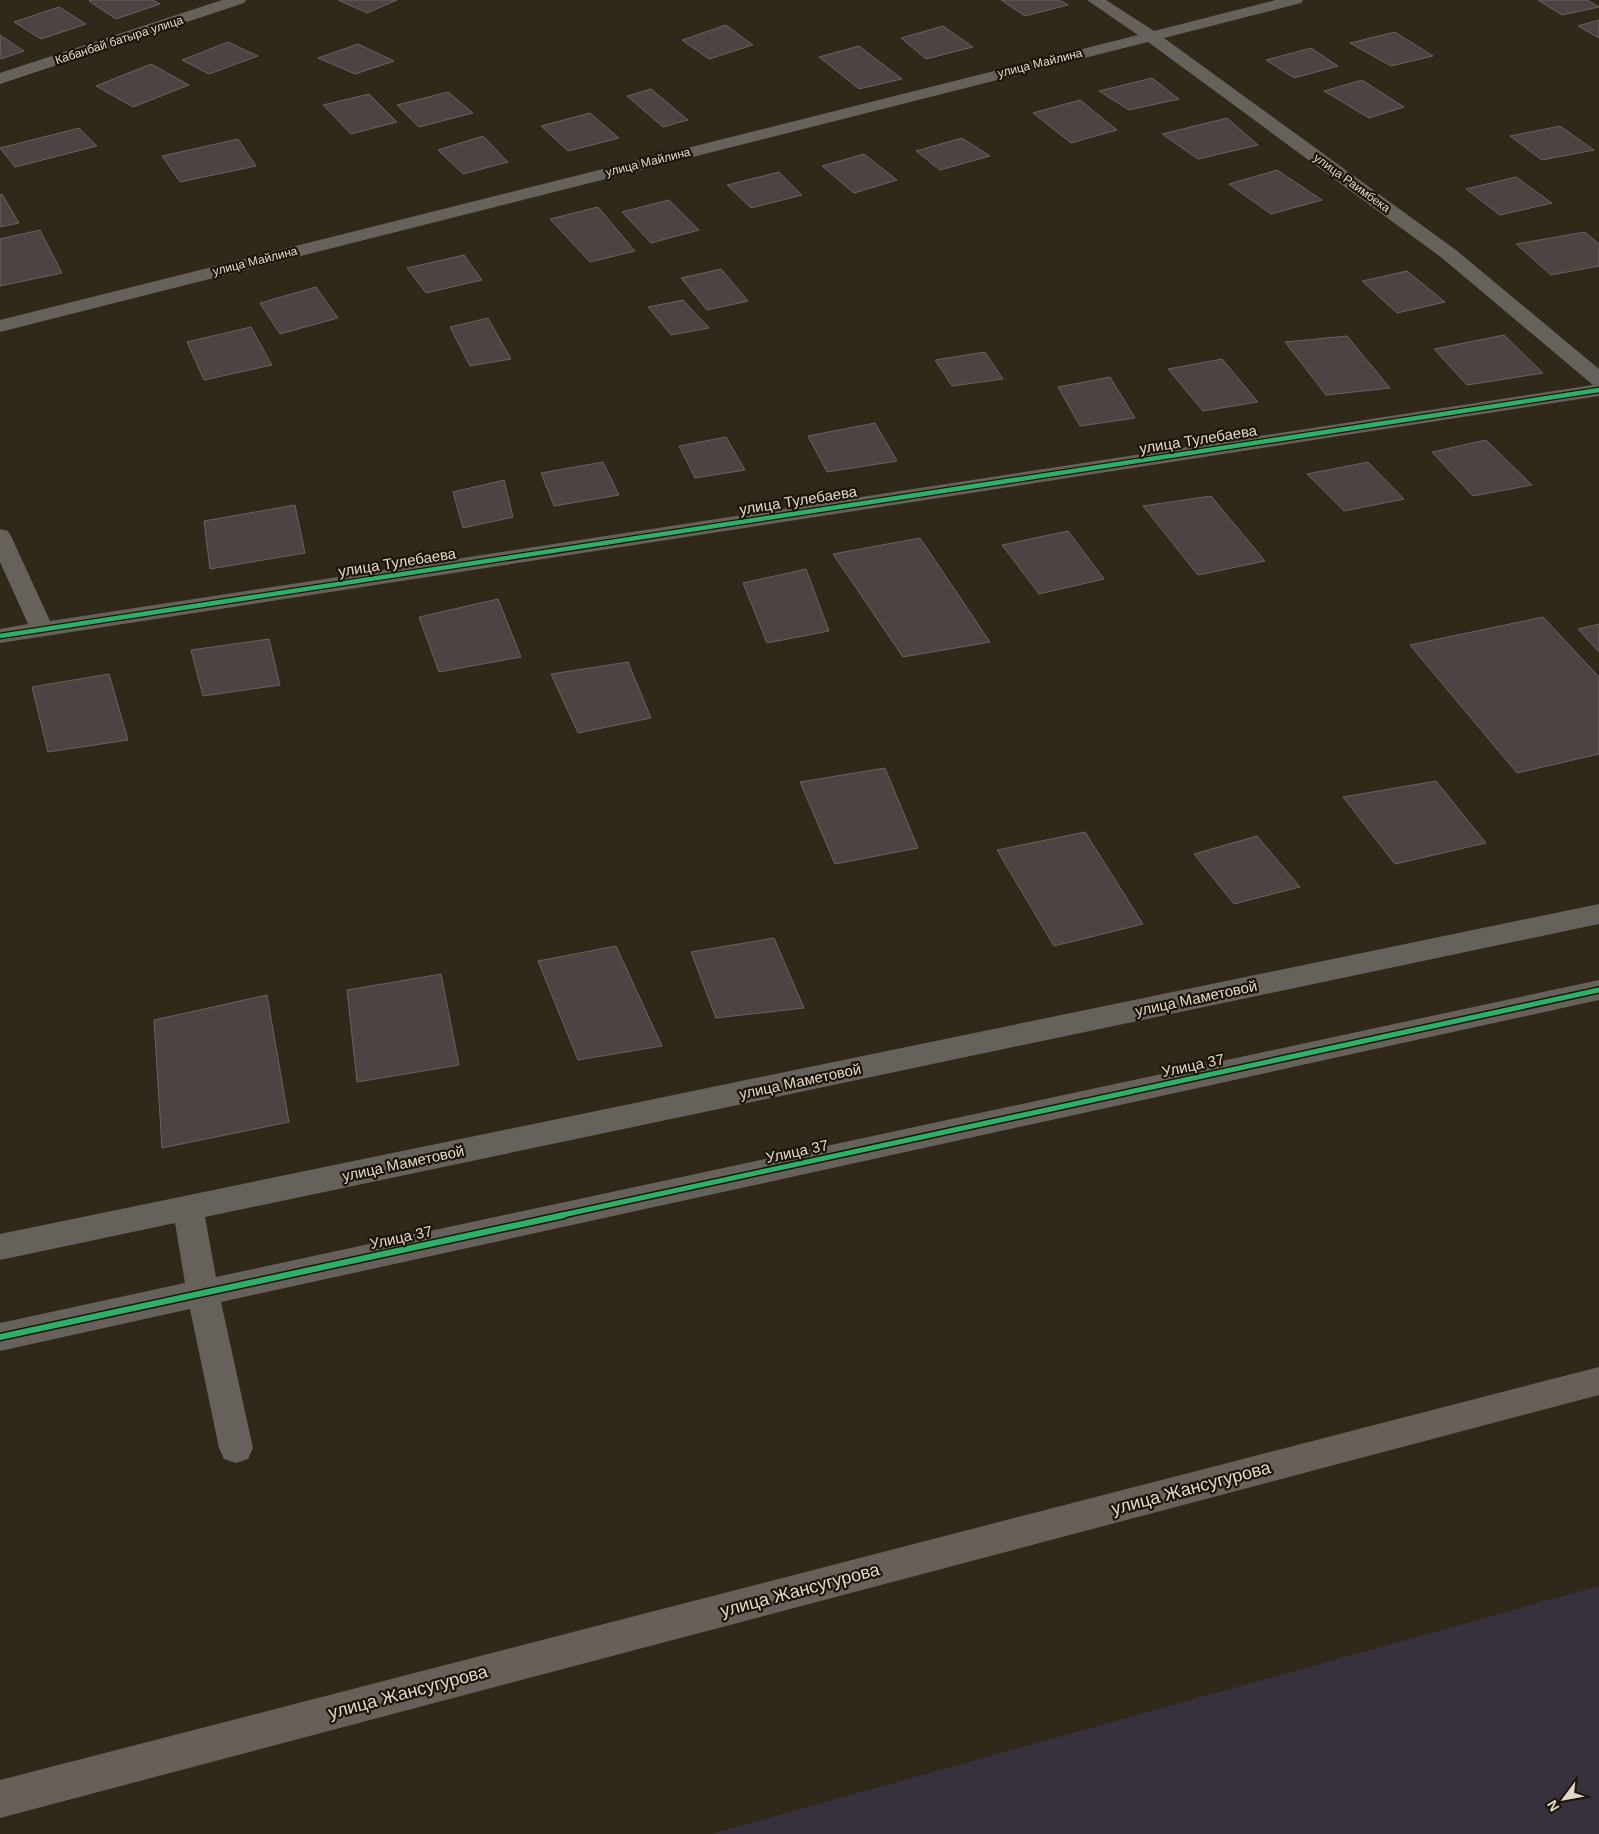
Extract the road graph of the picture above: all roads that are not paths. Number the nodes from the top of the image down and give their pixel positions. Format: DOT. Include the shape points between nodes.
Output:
graph roads {
  1 [pos="238,0"];
  2 [pos="1094,0"];
  3 [pos="1295,0"];
  4 [pos="1151,36"];
  5 [pos="0,80"];
  6 [pos="0,326"];
  7 [pos="1599,380"];
  8 [pos="1599,390"];
  9 [pos="0,536"];
  10 [pos="42,629"];
  11 [pos="0,636"];
  12 [pos="1599,914"];
  13 [pos="1599,990"];
  14 [pos="188,1208"];
  15 [pos="0,1247"];
  16 [pos="0,1337"];
  17 [pos="1599,1381"];
  18 [pos="236,1448"];
  19 [pos="0,1799"];
  1 -- 5 [label="street, Кабанбай батыра улица"];
  2 -- 4 [label="street, улица Раимбека"];
  3 -- 4 [label="street, улица Майлина"];
  4 -- 6 [label="street, улица Майлина"];
  4 -- 7 [label="street, улица Раимбека" via="1449,254"];
  8 -- 10 [label="street, улица Тулебаева"];
  9 -- 10 [label="street"];
  10 -- 11 [label="street, улица Тулебаева"];
  12 -- 14 [label="street, улица Маметовой"];
  13 -- 16 [label="street, Улица 37"];
  14 -- 15 [label="street, улица Маметовой"];
  14 -- 18 [label="street" via="207,1316"];
  17 -- 19 [label="main road, улица Жансугурова"];
}
